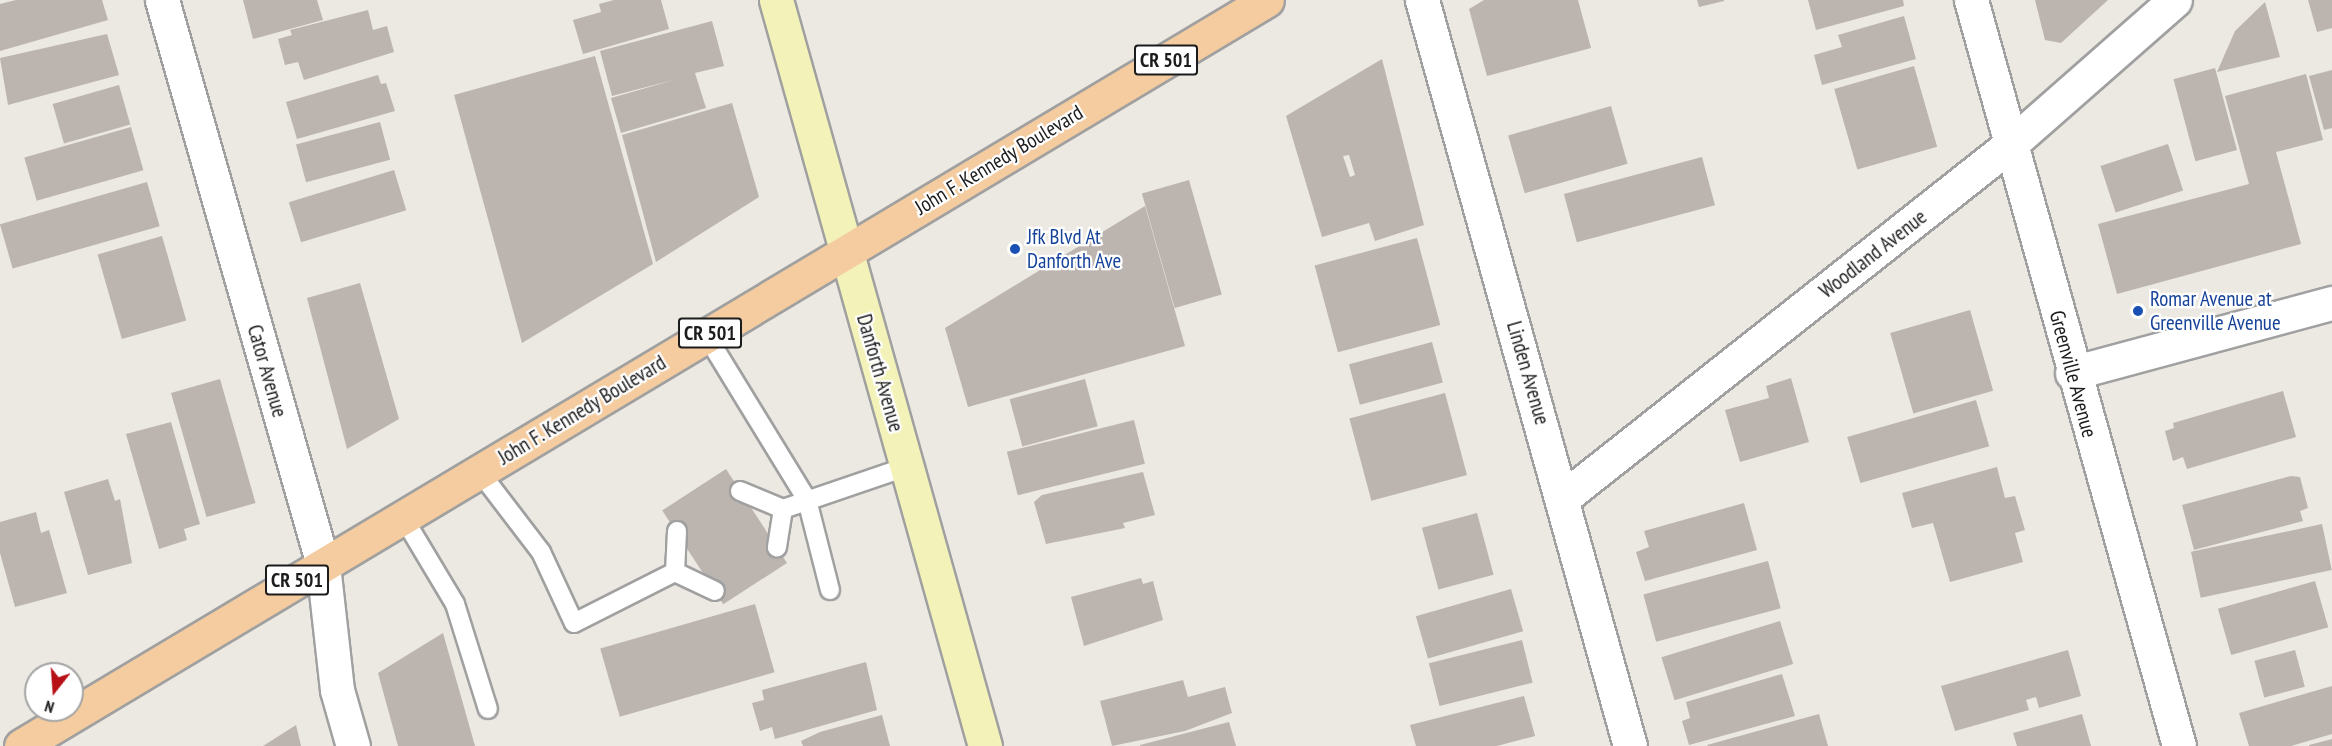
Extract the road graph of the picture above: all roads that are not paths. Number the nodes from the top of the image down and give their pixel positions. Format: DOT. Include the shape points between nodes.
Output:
graph roads {
  1 [pos="162,0"];
  2 [pos="776,0"];
  3 [pos="1267,0"];
  4 [pos="1422,0"];
  5 [pos="1971,0"];
  6 [pos="2175,0"];
  7 [pos="2011,144"];
  8 [pos="846,252"];
  9 [pos="2332,303"];
  10 [pos="706,335"];
  11 [pos="2072,373"];
  12 [pos="906,466"];
  13 [pos="479,471"];
  14 [pos="740,491"];
  15 [pos="1563,498"];
  16 [pos="807,500"];
  17 [pos="783,509"];
  18 [pos="403,517"];
  19 [pos="677,531"];
  20 [pos="777,548"];
  21 [pos="323,565"];
  22 [pos="675,572"];
  23 [pos="830,590"];
  24 [pos="715,591"];
  25 [pos="488,709"];
  26 [pos="21,746"];
  27 [pos="353,746"];
  28 [pos="985,746"];
  29 [pos="1630,746"];
  30 [pos="2179,746"];
  1 -- 21 [label="street, Cator Avenue"];
  2 -- 8 [label="main road, Danforth Avenue"];
  3 -- 8 [label="main road, John F. Kennedy Boulevard / CR 501"];
  4 -- 15 [label="street, Linden Avenue"];
  5 -- 7 [label="street, Greenville Avenue"];
  6 -- 7 [label="street, Woodland Avenue"];
  7 -- 11 [label="street, Greenville Avenue"];
  7 -- 15 [label="street, Woodland Avenue"];
  8 -- 10 [label="main road, John F. Kennedy Boulevard / CR 501"];
  8 -- 12 [label="main road, Danforth Avenue"];
  9 -- 11 [label="street"];
  10 -- 13 [label="main road, John F. Kennedy Boulevard / CR 501"];
  10 -- 16 [label="lane"];
  11 -- 30 [label="street, Greenville Avenue"];
  12 -- 16 [label="lane"];
  12 -- 28 [label="main road, Danforth Avenue"];
  13 -- 18 [label="main road, John F. Kennedy Boulevard / CR 501"];
  13 -- 22 [label="lane" via="541,552 574,623"];
  14 -- 17 [label="lane"];
  15 -- 29 [label="street, Linden Avenue"];
  16 -- 17 [label="lane"];
  16 -- 23 [label="lane"];
  17 -- 20 [label="lane"];
  18 -- 21 [label="main road, John F. Kennedy Boulevard / CR 501"];
  18 -- 25 [label="lane" via="455,604"];
  19 -- 22 [label="lane"];
  21 -- 26 [label="main road, John F. Kennedy Boulevard / CR 501"];
  21 -- 27 [label="street, Cator Avenue" via="337,690"];
  22 -- 24 [label="lane"];
}
